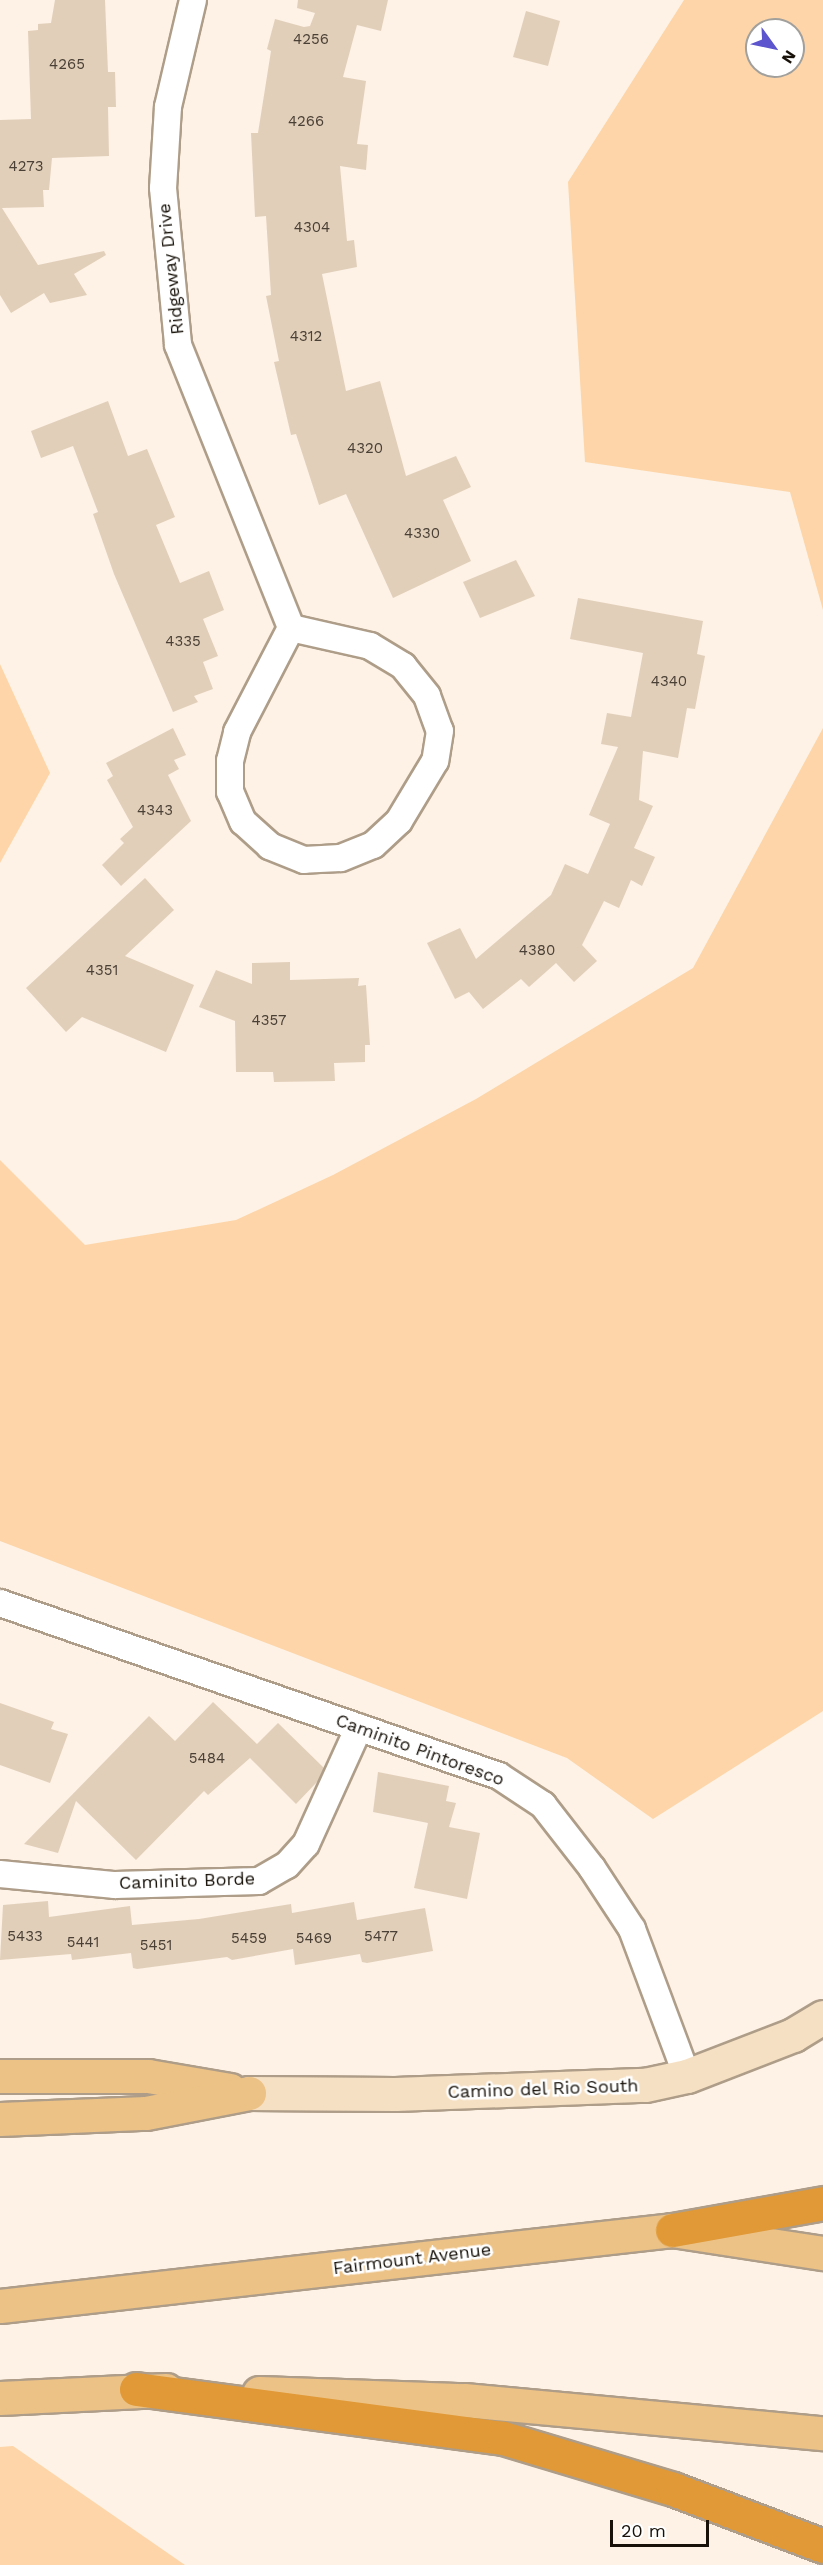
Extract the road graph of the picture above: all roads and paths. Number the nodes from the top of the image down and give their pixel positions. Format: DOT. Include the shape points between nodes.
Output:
graph roads {
  1 [pos="193,0"];
  2 [pos="291,628"];
  3 [pos="0,1603"];
  4 [pos="359,1727"];
  5 [pos="0,1874"];
  6 [pos="823,2017"];
  7 [pos="0,2076"];
  8 [pos="687,2076"];
  9 [pos="249,2093"];
  10 [pos="0,2119"];
  11 [pos="823,2203"];
  12 [pos="672,2230"];
  13 [pos="823,2253"];
  14 [pos="0,2306"];
  15 [pos="136,2389"];
  16 [pos="0,2398"];
  17 [pos="823,2433"];
  18 [pos="823,2546"];
  1 -- 2 [label="street, Ridgeway Drive" via="168,107 163,188 178,345"];
  2 -- 2 [label="street" via="237,732 230,761 230,792 243,822 270,846 304,860 340,858 373,845 399,821 435,761 440,731 427,696 403,666 370,646"];
  3 -- 4 [label="street, Caminito Pintoresco"];
  4 -- 5 [label="street, Caminito Borde" via="306,1844 287,1865 259,1881 115,1884"];
  4 -- 8 [label="street, Caminito Pintoresco" via="499,1776 543,1804 632,1929"];
  6 -- 8 [label="street, Camino del Rio South" via="793,2036"];
  7 -- 9 [label="main road" via="148,2076"];
  8 -- 9 [label="street, Camino del Rio South" via="645,2085 395,2094"];
  9 -- 10 [label="main road" via="146,2114"];
  11 -- 12 [label="highway"];
  12 -- 13 [label="main road, Fairmount Avenue"];
  12 -- 14 [label="main road, Fairmount Avenue"];
  15 -- 16 [label="main road"];
  15 -- 17 [label="main road" via="464,2400"];
  15 -- 18 [label="highway" via="503,2438 673,2489"];
}
